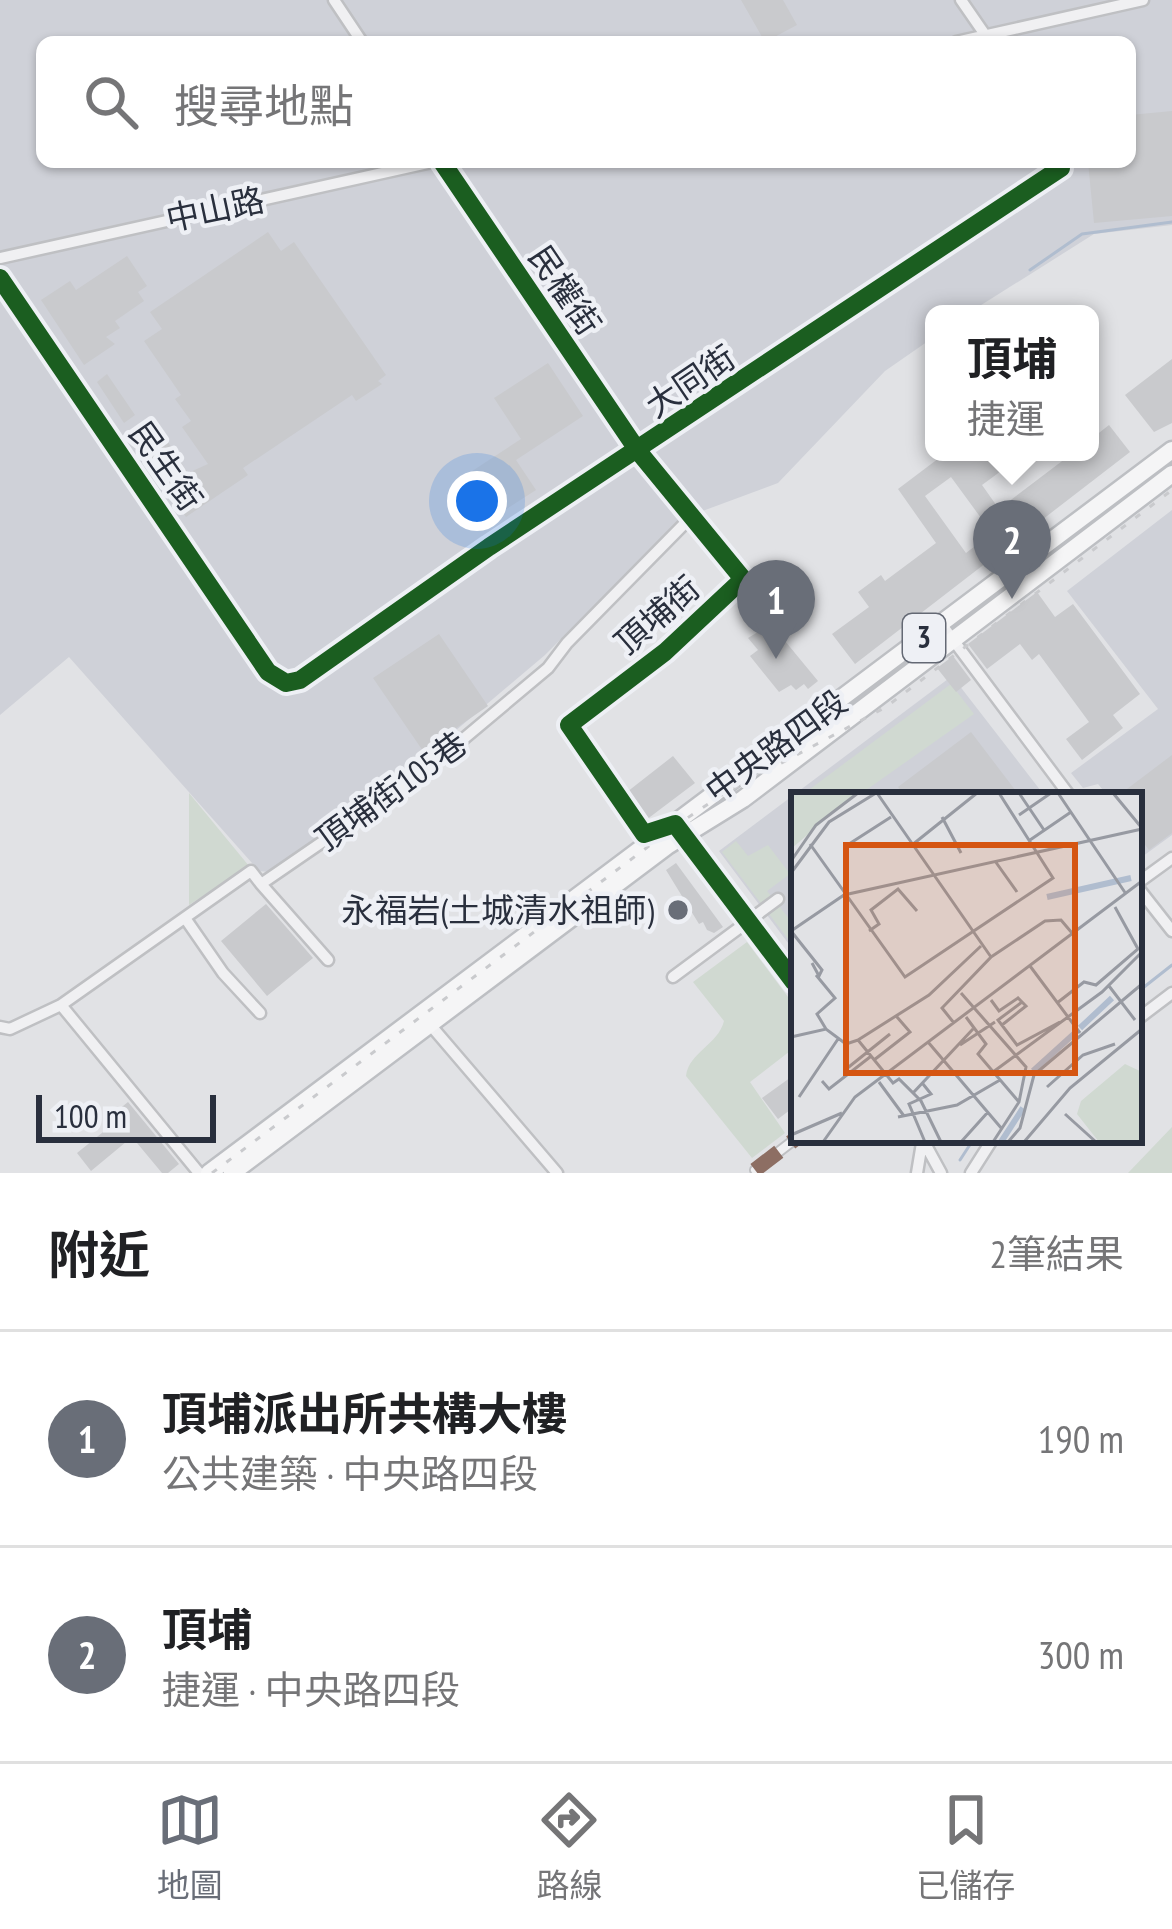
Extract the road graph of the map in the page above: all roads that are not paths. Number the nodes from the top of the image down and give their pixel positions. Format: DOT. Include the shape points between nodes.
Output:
graph roads {
  1 [pos="336,0"];
  2 [pos="962,0"];
  3 [pos="1143,0"];
  4 [pos="358,36"];
  5 [pos="986,36"];
  6 [pos="1000,36"];
  7 [pos="405,168"];
  8 [pos="446,168"];
  9 [pos="1061,168"];
  10 [pos="0,258"];
  11 [pos="0,278"];
  12 [pos="1172,450"];
  13 [pos="638,452"];
  14 [pos="1172,474"];
  15 [pos="691,518"];
  16 [pos="947,632"];
  17 [pos="286,683"];
  18 [pos="1067,792"];
  19 [pos="679,830"];
  20 [pos="1172,858"];
  21 [pos="1142,883"];
  22 [pos="261,884"];
  23 [pos="1142,890"];
  24 [pos="778,899"];
  25 [pos="185,918"];
  26 [pos="748,922"];
  27 [pos="1172,931"];
  28 [pos="328,960"];
  29 [pos="673,976"];
  30 [pos="791,978"];
  31 [pos="1172,993"];
  32 [pos="61,1005"];
  33 [pos="260,1013"];
  34 [pos="1142,1016"];
  35 [pos="425,1019"];
  36 [pos="0,1027"];
  37 [pos="791,1142"];
  38 [pos="922,1143"];
  39 [pos="924,1143"];
  40 [pos="990,1143"];
  41 [pos="755,1170"];
  42 [pos="199,1173"];
  43 [pos="209,1173"];
  44 [pos="232,1173"];
  45 [pos="557,1173"];
  46 [pos="917,1173"];
  47 [pos="940,1173"];
  48 [pos="971,1173"];
  1 -- 4 [label="street"];
  2 -- 5 [label="street"];
  3 -- 6 [label="street"];
  7 -- 10 [label="street, 中山路"];
  8 -- 13 [label="street, 民權街"];
  9 -- 13 [label="street, 大同街"];
  11 -- 17 [label="street, 民生街" via="268,672"];
  12 -- 16 [label="main road, 中央路四段 / 3"];
  13 -- 15 [label="street, 頂埔街"];
  13 -- 17 [label="street, 大同街"];
  14 -- 16 [label="main road, 中央路四段 / 3"];
  15 -- 19 [label="street, 頂埔街" via="743,579 569,725 644,834"];
  15 -- 22 [label="street, 頂埔街105巷" via="548,668 424,772"];
  16 -- 18 [label="street"];
  16 -- 19 [label="main road, 中央路四段 / 3"];
  19 -- 26 [label="street"];
  19 -- 35 [label="main road, 中央路四段 / 3"];
  20 -- 21 [label="street"];
  22 -- 25 [label="street, 頂埔街105巷" via="251,871"];
  22 -- 28 [label="street"];
  23 -- 27 [label="street"];
  24 -- 26 [label="street"];
  25 -- 32 [label="street, 頂埔街105巷"];
  25 -- 33 [label="street"];
  26 -- 29 [label="street"];
  26 -- 30 [label="street"];
  31 -- 34 [label="street"];
  32 -- 36 [label="street, 頂埔街105巷"];
  32 -- 42 [label="street"];
  35 -- 43 [label="main road, 中央路四段 / 3"];
  35 -- 44 [label="main road, 中央路四段 / 3"];
  35 -- 45 [label="street"];
  37 -- 41 [label="street"];
  38 -- 46 [label="street"];
  39 -- 47 [label="street"];
  40 -- 48 [label="street"];
}
